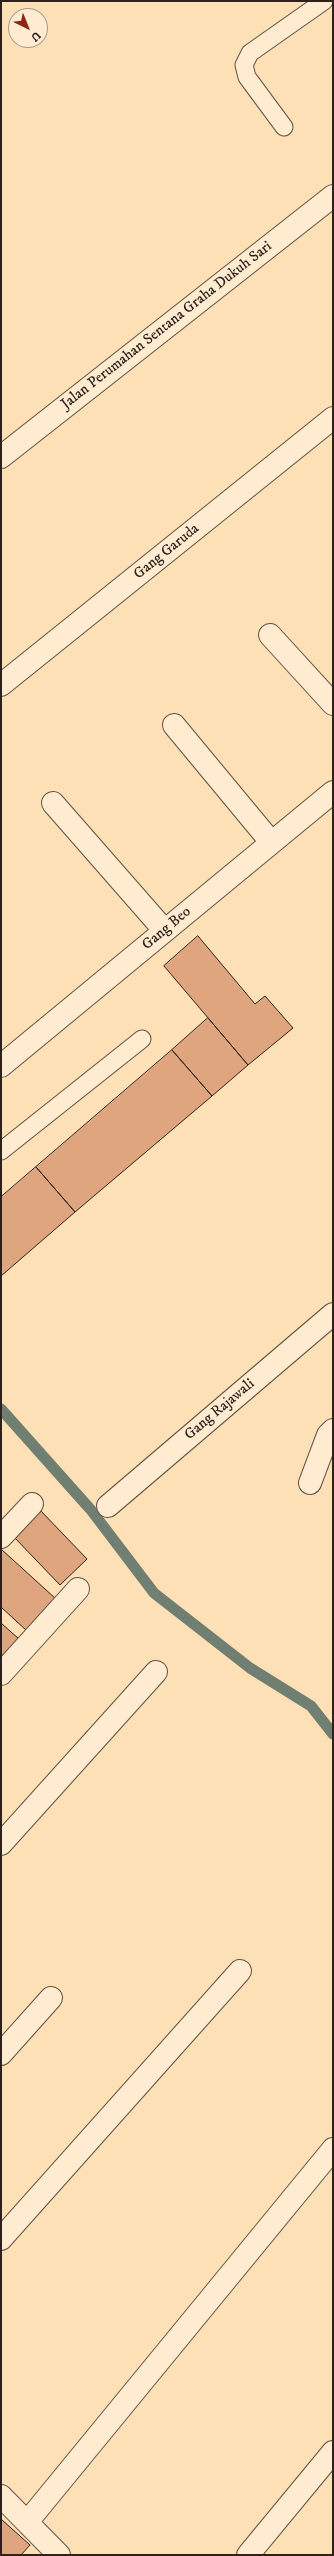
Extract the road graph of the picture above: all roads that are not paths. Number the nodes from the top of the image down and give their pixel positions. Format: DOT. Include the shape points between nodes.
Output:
graph roads {
  1 [pos="324,1"];
  2 [pos="284,127"];
  3 [pos="333,196"];
  4 [pos="333,418"];
  5 [pos="1,457"];
  6 [pos="270,635"];
  7 [pos="1,685"];
  8 [pos="333,704"];
  9 [pos="174,725"];
  10 [pos="333,792"];
  11 [pos="53,803"];
  12 [pos="271,842"];
  13 [pos="164,931"];
  14 [pos="142,1039"];
  15 [pos="1,1066"];
  16 [pos="1,1151"];
  17 [pos="333,1314"];
  18 [pos="333,1430"];
  19 [pos="310,1483"];
  20 [pos="32,1504"];
  21 [pos="108,1506"];
  22 [pos="1,1537"];
  23 [pos="78,1588"];
  24 [pos="156,1672"];
  25 [pos="1,1674"];
  26 [pos="1,1844"];
  27 [pos="240,1971"];
  28 [pos="51,1998"];
  29 [pos="1,2054"];
  30 [pos="333,2149"];
  31 [pos="1,2240"];
  32 [pos="333,2452"];
  33 [pos="1,2496"];
  34 [pos="28,2521"];
  35 [pos="59,2555"];
  36 [pos="248,2555"];
  1 -- 2 [label="lane" via="250,52 244,65 247,77"];
  3 -- 5 [label="street, Jalan Perumahan Sentana Graha Dukuh Sari"];
  4 -- 7 [label="street, Gang Garuda"];
  6 -- 8 [label="street"];
  9 -- 12 [label="street"];
  10 -- 12 [label="street, Gang Beo"];
  11 -- 13 [label="street"];
  12 -- 13 [label="street, Gang Beo"];
  13 -- 15 [label="street, Gang Beo"];
  14 -- 16 [label="lane"];
  17 -- 21 [label="street, Gang Rajawali"];
  18 -- 19 [label="street" via="328,1435"];
  20 -- 22 [label="street"];
  23 -- 25 [label="street"];
  24 -- 26 [label="street"];
  27 -- 31 [label="street"];
  28 -- 29 [label="street"];
  30 -- 34 [label="street"];
  32 -- 36 [label="street"];
  33 -- 34 [label="street"];
  34 -- 35 [label="street"];
}
